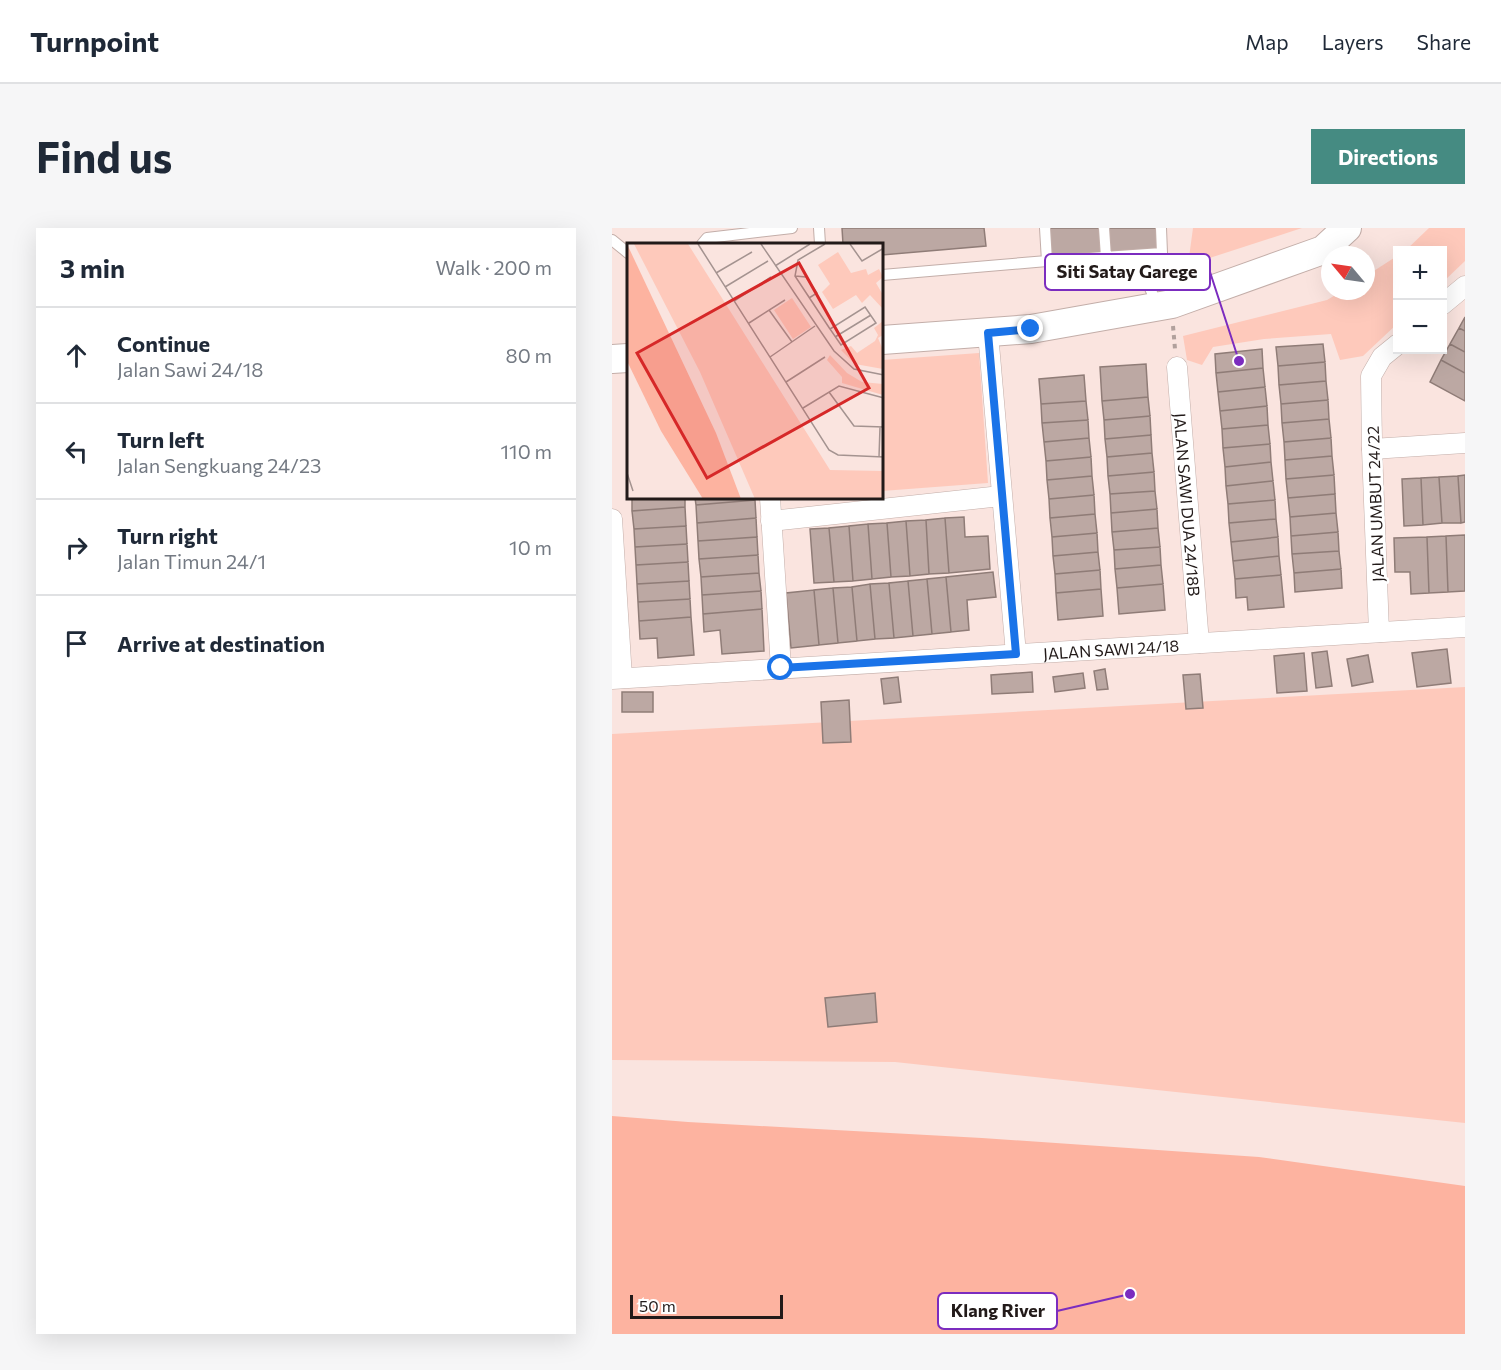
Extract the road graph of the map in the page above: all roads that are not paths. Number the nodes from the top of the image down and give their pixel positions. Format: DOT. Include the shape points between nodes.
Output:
graph roads {
  1 [pos="792,228"];
  2 [pos="819,228"];
  3 [pos="1045,228"];
  4 [pos="1104,228"];
  5 [pos="1161,228"];
  6 [pos="1347,228"];
  7 [pos="612,240"];
  8 [pos="703,243"];
  9 [pos="820,243"];
  10 [pos="627,252"];
  11 [pos="1135,255"];
  12 [pos="1106,257"];
  13 [pos="1047,261"];
  14 [pos="884,275"];
  15 [pos="1465,286"];
  16 [pos="1447,302"];
  17 [pos="1165,306"];
  18 [pos="988,333"];
  19 [pos="884,340"];
  20 [pos="1393,348"];
  21 [pos="627,357"];
  22 [pos="612,359"];
  23 [pos="1177,367"];
  24 [pos="1465,443"];
  25 [pos="1372,449"];
  26 [pos="1001,496"];
  27 [pos="770,500"];
  28 [pos="612,519"];
  29 [pos="771,521"];
  30 [pos="1465,627"];
  31 [pos="1379,632"];
  32 [pos="1199,643"];
  33 [pos="1016,654"];
  34 [pos="781,668"];
  35 [pos="617,678"];
  1 -- 8 [label="lane" via="707,238"];
  2 -- 9 [label="lane"];
  3 -- 13 [label="lane"];
  4 -- 12 [label="lane"];
  5 -- 11 [label="lane" via="1162,253"];
  6 -- 17 [label="street" via="1323,250"];
  7 -- 10 [label="lane"];
  11 -- 12 [label="lane"];
  11 -- 17 [label="lane"];
  12 -- 13 [label="lane"];
  13 -- 14 [label="lane"];
  15 -- 16 [label="street"];
  17 -- 18 [label="street"];
  18 -- 19 [label="street"];
  18 -- 26 [label="street"];
  20 -- 25 [label="street, JALAN UMBUT 24/22" via="1382,357 1371,376"];
  21 -- 22 [label="street"];
  23 -- 32 [label="street, JALAN SAWI DUA 24/18B"];
  24 -- 25 [label="street"];
  25 -- 31 [label="street, JALAN UMBUT 24/22"];
  26 -- 29 [label="street"];
  26 -- 33 [label="street"];
  27 -- 29 [label="street"];
  28 -- 35 [label="street"];
  29 -- 34 [label="street"];
  30 -- 31 [label="street, JALAN SAWI 24/18"];
  31 -- 32 [label="street, JALAN SAWI 24/18"];
  32 -- 33 [label="street, JALAN SAWI 24/18"];
  33 -- 34 [label="street, JALAN SAWI 24/18"];
  34 -- 35 [label="street, JALAN SAWI 24/18"];
}
